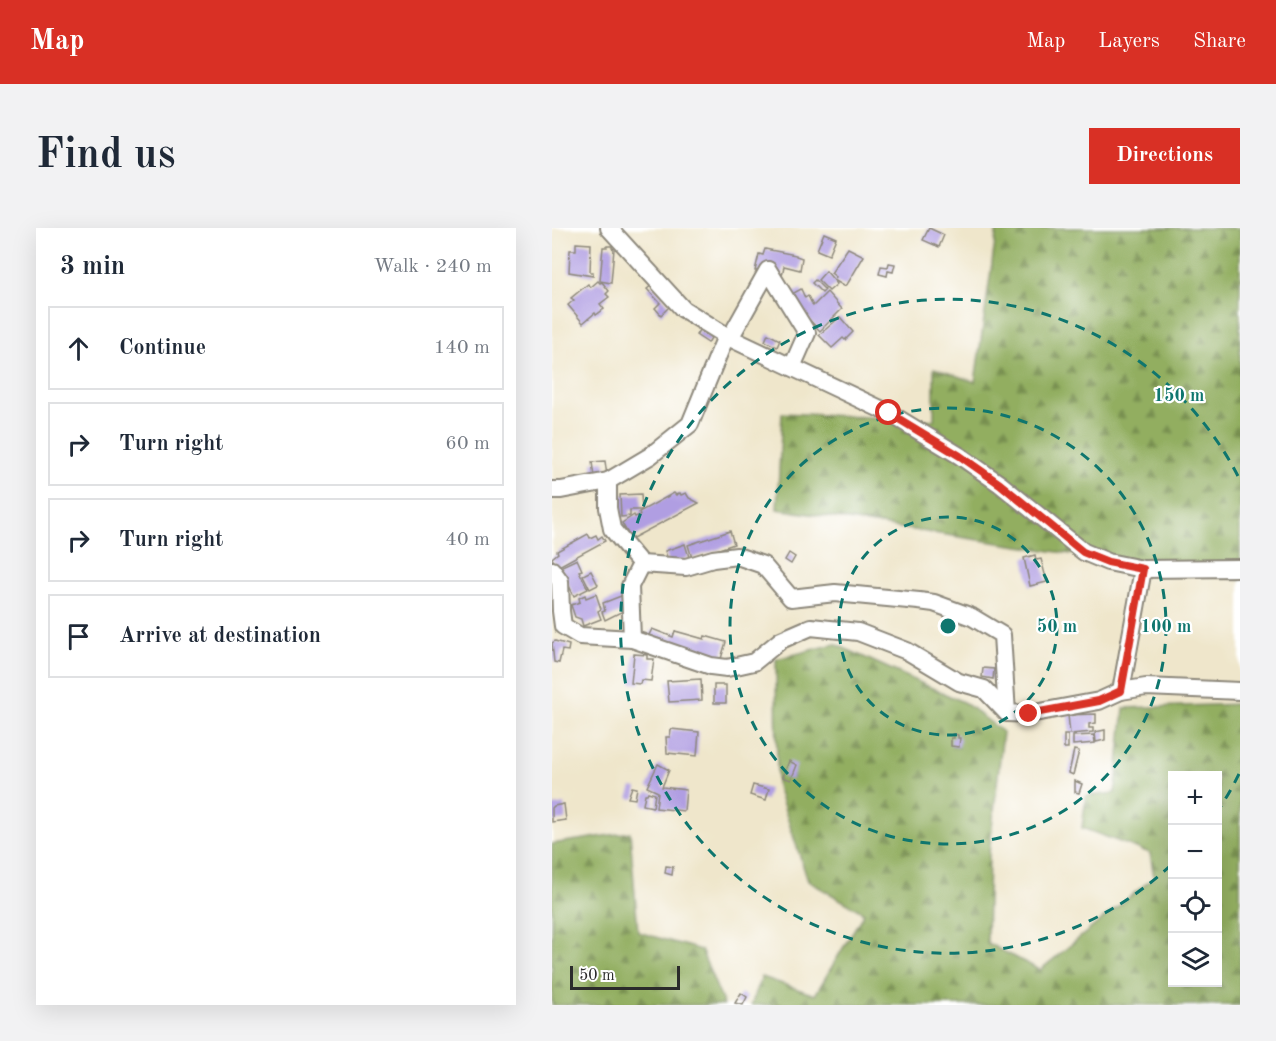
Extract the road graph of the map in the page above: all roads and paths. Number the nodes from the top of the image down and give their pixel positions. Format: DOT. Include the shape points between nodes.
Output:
graph roads {
  1 [pos="609,228"];
  2 [pos="728,337"];
  3 [pos="792,367"];
  4 [pos="608,481"];
  5 [pos="552,490"];
  6 [pos="641,564"];
  7 [pos="1240,568"];
  8 [pos="1143,569"];
  9 [pos="552,570"];
  10 [pos="558,627"];
  11 [pos="632,639"];
  12 [pos="1121,691"];
  13 [pos="1240,691"];
  14 [pos="1007,713"];
  1 -- 2 [label="street" via="683,309"];
  2 -- 3 [label="street"];
  2 -- 3 [label="street" via="768,270 807,333"];
  2 -- 4 [label="street" via="690,424 650,456"];
  3 -- 8 [label="street" via="889,413 960,456 1083,552"];
  4 -- 5 [label="street"];
  4 -- 6 [label="street" via="612,529"];
  6 -- 11 [label="street" via="630,586"];
  6 -- 14 [label="street" via="686,567 737,556 763,566 791,598 835,593 919,601 972,617 1002,635"];
  7 -- 8 [label="street"];
  8 -- 12 [label="street"];
  9 -- 10 [label="street" via="560,581"];
  10 -- 11 [label="street" via="580,636"];
  11 -- 14 [label="street" via="727,668 754,662 781,640 811,627 858,632 907,651 959,682 984,689"];
  12 -- 13 [label="street" via="1146,687"];
  12 -- 14 [label="street" via="1099,701 1029,714"];
}
